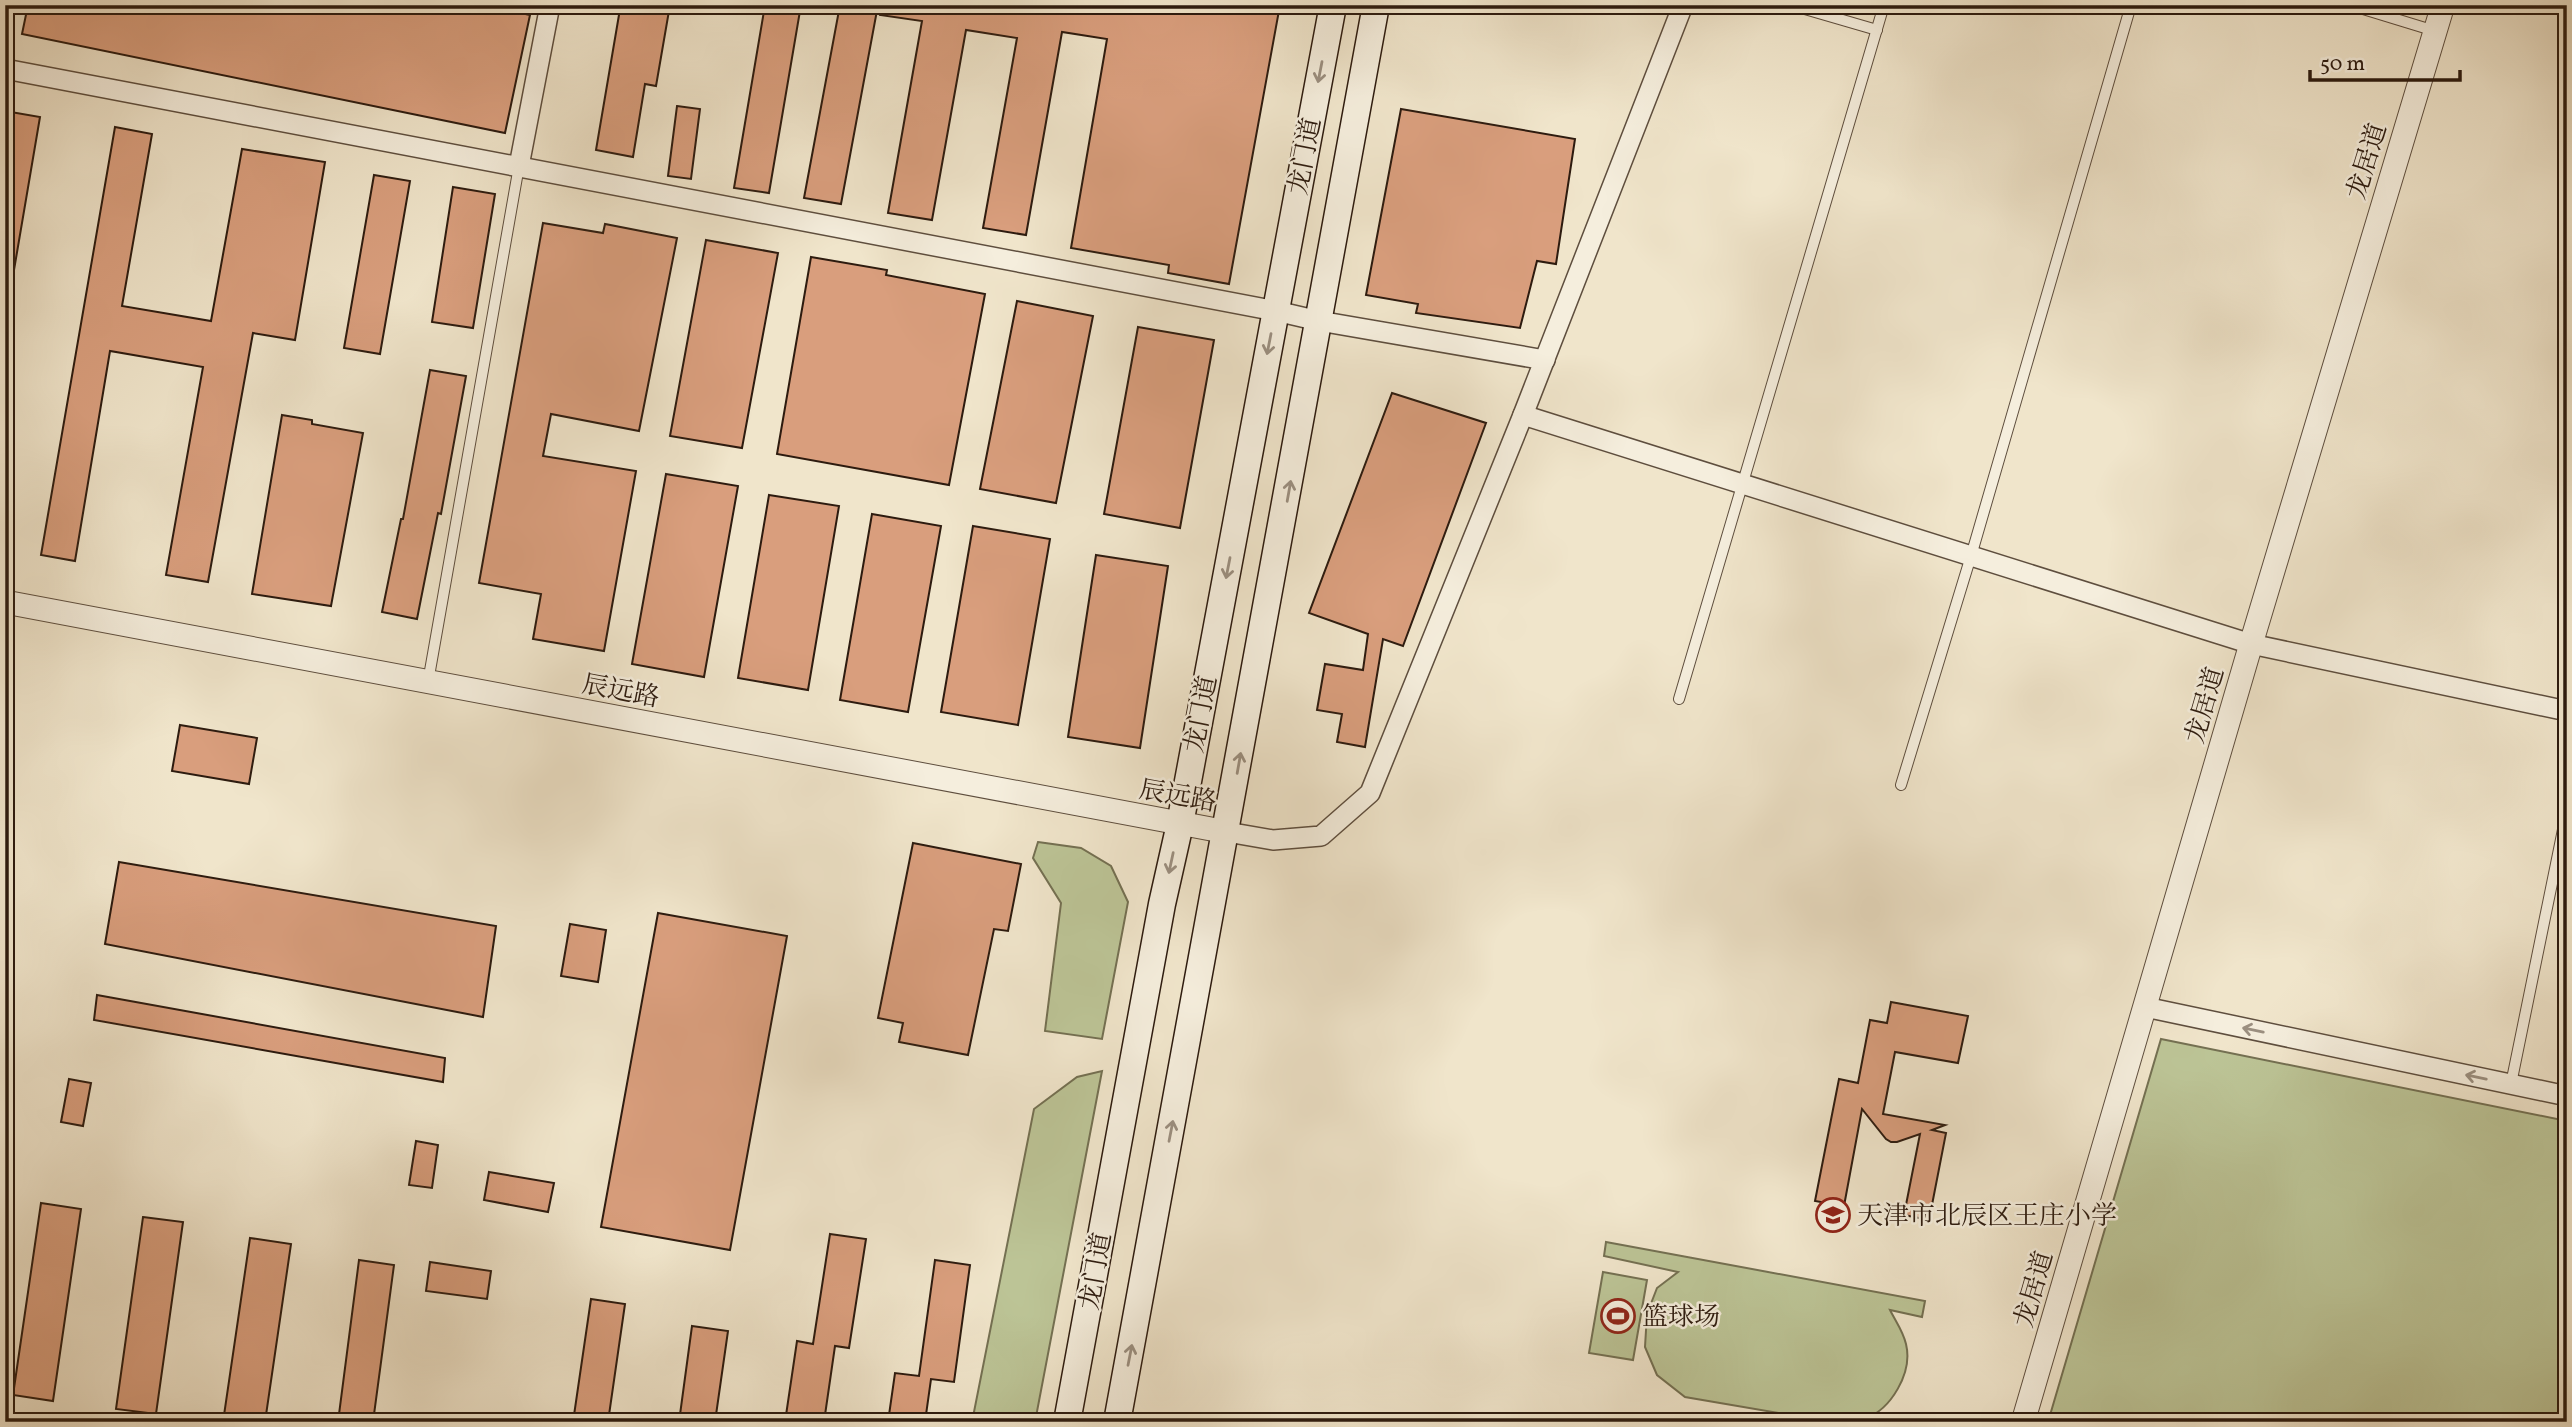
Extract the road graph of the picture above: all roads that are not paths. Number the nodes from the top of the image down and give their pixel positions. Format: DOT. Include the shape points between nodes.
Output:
graph roads {
  1 [pos="550,5"];
  2 [pos="1333,5"];
  3 [pos="1376,5"];
  4 [pos="1683,5"];
  5 [pos="1791,5"];
  6 [pos="1884,5"];
  7 [pos="2131,5"];
  8 [pos="2350,5"];
  9 [pos="2443,5"];
  10 [pos="1877,30"];
  11 [pos="2435,32"];
  12 [pos="5,69"];
  13 [pos="519,166"];
  14 [pos="1276,311"];
  15 [pos="1319,321"];
  16 [pos="1545,360"];
  17 [pos="1523,415"];
  18 [pos="1743,484"];
  19 [pos="1971,556"];
  20 [pos="5,602"];
  21 [pos="2251,644"];
  22 [pos="428,682"];
  23 [pos="1679,699"];
  24 [pos="2567,710"];
  25 [pos="1901,785"];
  26 [pos="2567,810"];
  27 [pos="1180,824"];
  28 [pos="1227,832"];
  29 [pos="2145,1007"];
  30 [pos="2511,1084"];
  31 [pos="2567,1096"];
  32 [pos="5,1420"];
  33 [pos="19,1422"];
  34 [pos="1068,1422"];
  35 [pos="1117,1422"];
  36 [pos="2024,1422"];
  1 -- 13 [label="street"];
  2 -- 14 [label="main road, 龙门道, one-way"];
  3 -- 15 [label="main road, 龙门道"];
  4 -- 16 [label="street"];
  5 -- 10 [label="lane"];
  6 -- 10 [label="lane"];
  7 -- 19 [label="lane"];
  8 -- 11 [label="lane"];
  9 -- 11 [label="street, 龙居道"];
  10 -- 18 [label="lane"];
  11 -- 21 [label="street, 龙居道"];
  12 -- 13 [label="street"];
  13 -- 14 [label="street"];
  13 -- 22 [label="lane"];
  14 -- 15 [label="street"];
  14 -- 27 [label="main road, 龙门道, one-way"];
  15 -- 16 [label="street"];
  28 -- 15 [label="main road, 龙门道, one-way"];
  16 -- 17 [label="street"];
  17 -- 18 [label="street"];
  17 -- 28 [label="street" via="1370,793 1321,836 1273,840"];
  18 -- 19 [label="street"];
  18 -- 23 [label="lane"];
  19 -- 21 [label="street"];
  19 -- 25 [label="lane"];
  20 -- 22 [label="street, 辰远路"];
  21 -- 24 [label="street"];
  21 -- 29 [label="street, 龙居道"];
  22 -- 27 [label="street, 辰远路"];
  26 -- 30 [label="lane"];
  27 -- 28 [label="street, 辰远路"];
  27 -- 34 [label="main road, 龙门道, one-way"];
  35 -- 28 [label="main road, 龙门道, one-way"];
  30 -- 29 [label="street, one-way"];
  29 -- 36 [label="street, 龙居道"];
  30 -- 31 [label="street"];
  32 -- 33 [label="lane"];
}
